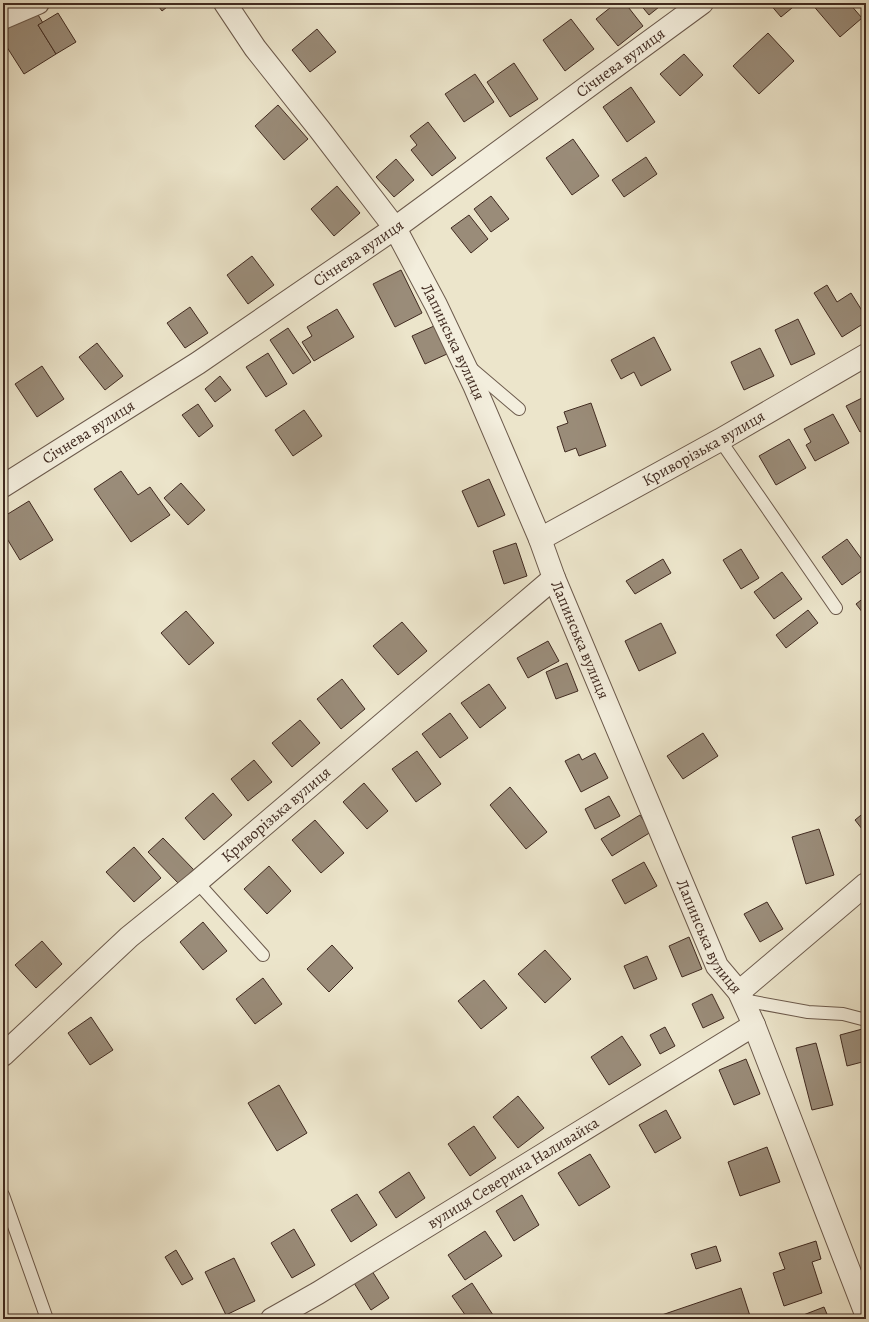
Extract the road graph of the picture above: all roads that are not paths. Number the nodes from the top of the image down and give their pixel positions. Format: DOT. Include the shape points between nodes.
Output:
graph roads {
  1 [pos="38,3"];
  2 [pos="225,3"];
  3 [pos="702,3"];
  4 [pos="3,18"];
  5 [pos="395,228"];
  6 [pos="866,355"];
  7 [pos="463,362"];
  8 [pos="519,409"];
  9 [pos="720,440"];
  10 [pos="3,486"];
  11 [pos="540,539"];
  12 [pos="554,578"];
  13 [pos="836,608"];
  14 [pos="197,882"];
  15 [pos="866,884"];
  16 [pos="263,955"];
  17 [pos="741,996"];
  18 [pos="866,1020"];
  19 [pos="754,1025"];
  20 [pos="3,1055"];
  21 [pos="3,1195"];
  22 [pos="866,1314"];
  23 [pos="47,1319"];
  24 [pos="272,1319"];
  1 -- 4 [label="street"];
  2 -- 5 [label="street, Лапинська вулиця" via="255,48"];
  3 -- 5 [label="street, Січнева вулиця"];
  5 -- 7 [label="street, Лапинська вулиця"];
  5 -- 10 [label="street, Січнева вулиця" via="198,364"];
  6 -- 9 [label="street, Криворізька вулиця"];
  7 -- 8 [label="lane"];
  7 -- 11 [label="street, Лапинська вулиця"];
  9 -- 11 [label="street, Криворізька вулиця"];
  9 -- 13 [label="lane"];
  11 -- 12 [label="street, Лапинська вулиця"];
  12 -- 14 [label="street, Криворізька вулиця"];
  12 -- 17 [label="street, Лапинська вулиця" via="717,966"];
  14 -- 16 [label="lane"];
  14 -- 20 [label="street, Криворізька вулиця" via="129,937"];
  15 -- 17 [label="street"];
  17 -- 18 [label="lane" via="808,1012 843,1014"];
  17 -- 19 [label="street, Лапинська вулиця"];
  19 -- 22 [label="street, Лапинська вулиця"];
  19 -- 24 [label="street, вулиця Северина Наливайка"];
  21 -- 23 [label="lane"];
}
